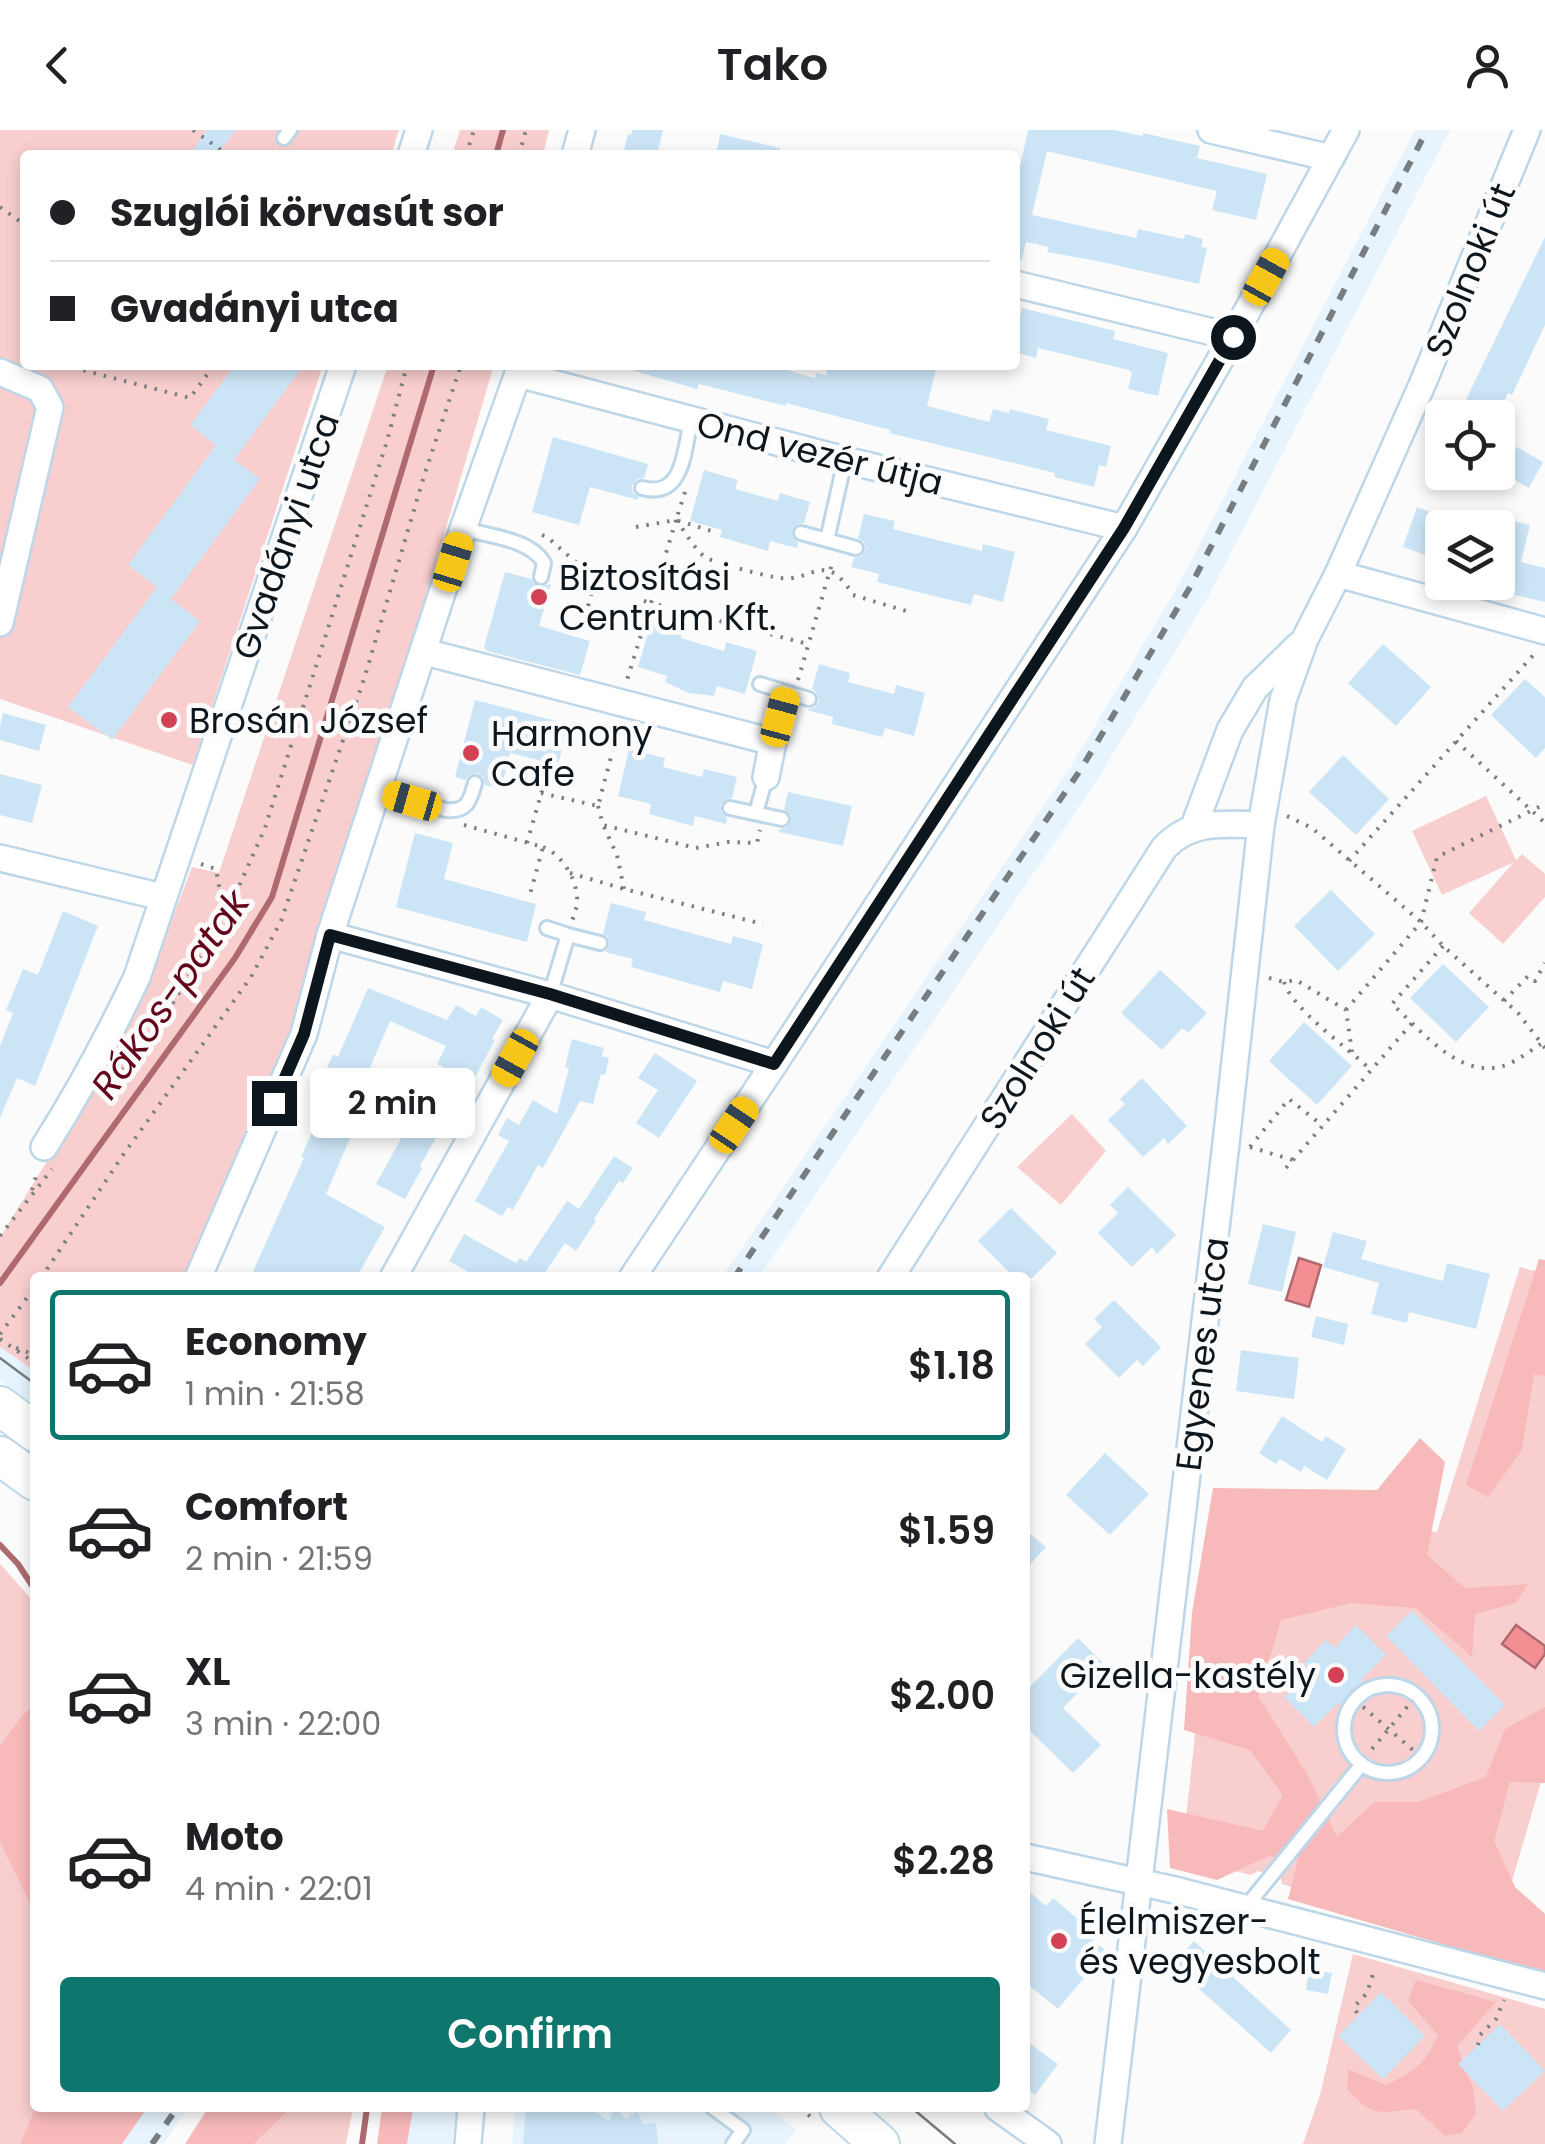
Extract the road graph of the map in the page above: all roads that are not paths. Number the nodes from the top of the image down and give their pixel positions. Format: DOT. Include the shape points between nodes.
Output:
graph roads {
  1 [pos="1212,130"];
  2 [pos="1346,130"];
  3 [pos="1528,130"];
  4 [pos="1331,158"];
  5 [pos="1020,285"];
  6 [pos="1233,337"];
  7 [pos="341,370"];
  8 [pos="519,370"];
  9 [pos="0,372"];
  10 [pos="691,420"];
  11 [pos="845,460"];
  12 [pos="642,488"];
  13 [pos="1124,528"];
  14 [pos="463,530"];
  15 [pos="801,533"];
  16 [pos="832,541"];
  17 [pos="856,548"];
  18 [pos="1338,574"];
  19 [pos="541,577"];
  20 [pos="0,622"];
  21 [pos="1545,631"];
  22 [pos="1305,639"];
  23 [pos="424,652"];
  24 [pos="760,684"];
  25 [pos="790,693"];
  26 [pos="810,699"];
  27 [pos="773,742"];
  28 [pos="766,777"];
  29 [pos="475,782"];
  30 [pos="378,791"];
  31 [pos="730,808"];
  32 [pos="759,814"];
  33 [pos="1263,815"];
  34 [pos="782,819"];
  35 [pos="1194,828"];
  36 [pos="0,858"];
  37 [pos="162,898"];
  38 [pos="547,928"];
  39 [pos="330,935"];
  40 [pos="568,935"];
  41 [pos="600,943"];
  42 [pos="550,994"];
  43 [pos="774,1064"];
  44 [pos="48,1158"];
  45 [pos="201,1272"];
  46 [pos="396,1272"];
  47 [pos="636,1272"];
  48 [pos="894,1272"];
  49 [pos="0,1406"];
  50 [pos="30,1428"];
  51 [pos="0,1456"];
  52 [pos="30,1477"];
  53 [pos="1361,1763"];
  54 [pos="1030,1858"];
  55 [pos="1139,1882"];
  56 [pos="1245,1908"];
  57 [pos="1545,1986"];
  58 [pos="472,2112"];
  59 [pos="718,2112"];
  60 [pos="844,2112"];
  61 [pos="1004,2112"];
  62 [pos="468,2144"];
  63 [pos="733,2144"];
  64 [pos="880,2144"];
  65 [pos="1048,2144"];
  66 [pos="1108,2144"];
  1 -- 4 [label="street"];
  2 -- 4 [label="street"];
  3 -- 18 [label="street, Szolnoki út"];
  4 -- 6 [label="street"];
  5 -- 6 [label="street"];
  6 -- 13 [label="street"];
  7 -- 37 [label="street, Gvadányi utca"];
  8 -- 10 [label="street, Ond vezér útja"];
  8 -- 14 [label="street"];
  9 -- 20 [label="street" via="40,388 50,408"];
  10 -- 11 [label="street, Ond vezér útja"];
  10 -- 12 [label="lane" via="674,480 656,492"];
  11 -- 13 [label="street, Ond vezér útja"];
  11 -- 16 [label="lane"];
  13 -- 43 [label="street"];
  14 -- 19 [label="lane" via="521,544 544,563"];
  14 -- 23 [label="street"];
  15 -- 16 [label="lane"];
  16 -- 17 [label="lane"];
  18 -- 21 [label="street"];
  18 -- 22 [label="street, Egyenes utca"];
  22 -- 33 [label="street, Egyenes utca" via="1283,700"];
  22 -- 35 [label="street, Szolnoki út" via="1255,688 1230,730"];
  23 -- 27 [label="street" via="620,713"];
  23 -- 30 [label="street"];
  24 -- 25 [label="lane"];
  25 -- 26 [label="lane"];
  25 -- 27 [label="lane"];
  27 -- 28 [label="street"];
  28 -- 32 [label="lane"];
  29 -- 30 [label="lane" via="470,800 456,811"];
  30 -- 39 [label="street"];
  31 -- 32 [label="lane"];
  32 -- 34 [label="lane"];
  33 -- 35 [label="street"];
  33 -- 55 [label="street, Egyenes utca"];
  35 -- 48 [label="street, Szolnoki út" via="1164,848"];
  36 -- 37 [label="street"];
  37 -- 44 [label="street, Gvadányi utca" via="137,977"];
  38 -- 40 [label="lane"];
  39 -- 42 [label="street"];
  39 -- 45 [label="street" via="304,1034"];
  40 -- 41 [label="lane"];
  40 -- 42 [label="lane"];
  42 -- 43 [label="street"];
  42 -- 46 [label="street"];
  43 -- 47 [label="street"];
  49 -- 50 [label="main road"];
  51 -- 52 [label="main road"];
  53 -- 53 [label="lane" via="1344,1734 1346,1714 1358,1696 1377,1686 1398,1686 1417,1696 1430,1713 1425,1754 1388,1774"];
  53 -- 56 [label="lane"];
  54 -- 55 [label="street"];
  55 -- 56 [label="street"];
  55 -- 66 [label="street, Egyenes utca"];
  56 -- 57 [label="street"];
  58 -- 62 [label="street"];
  59 -- 63 [label="lane" via="743,2130"];
  60 -- 64 [label="main road"];
  61 -- 65 [label="street"];
}
